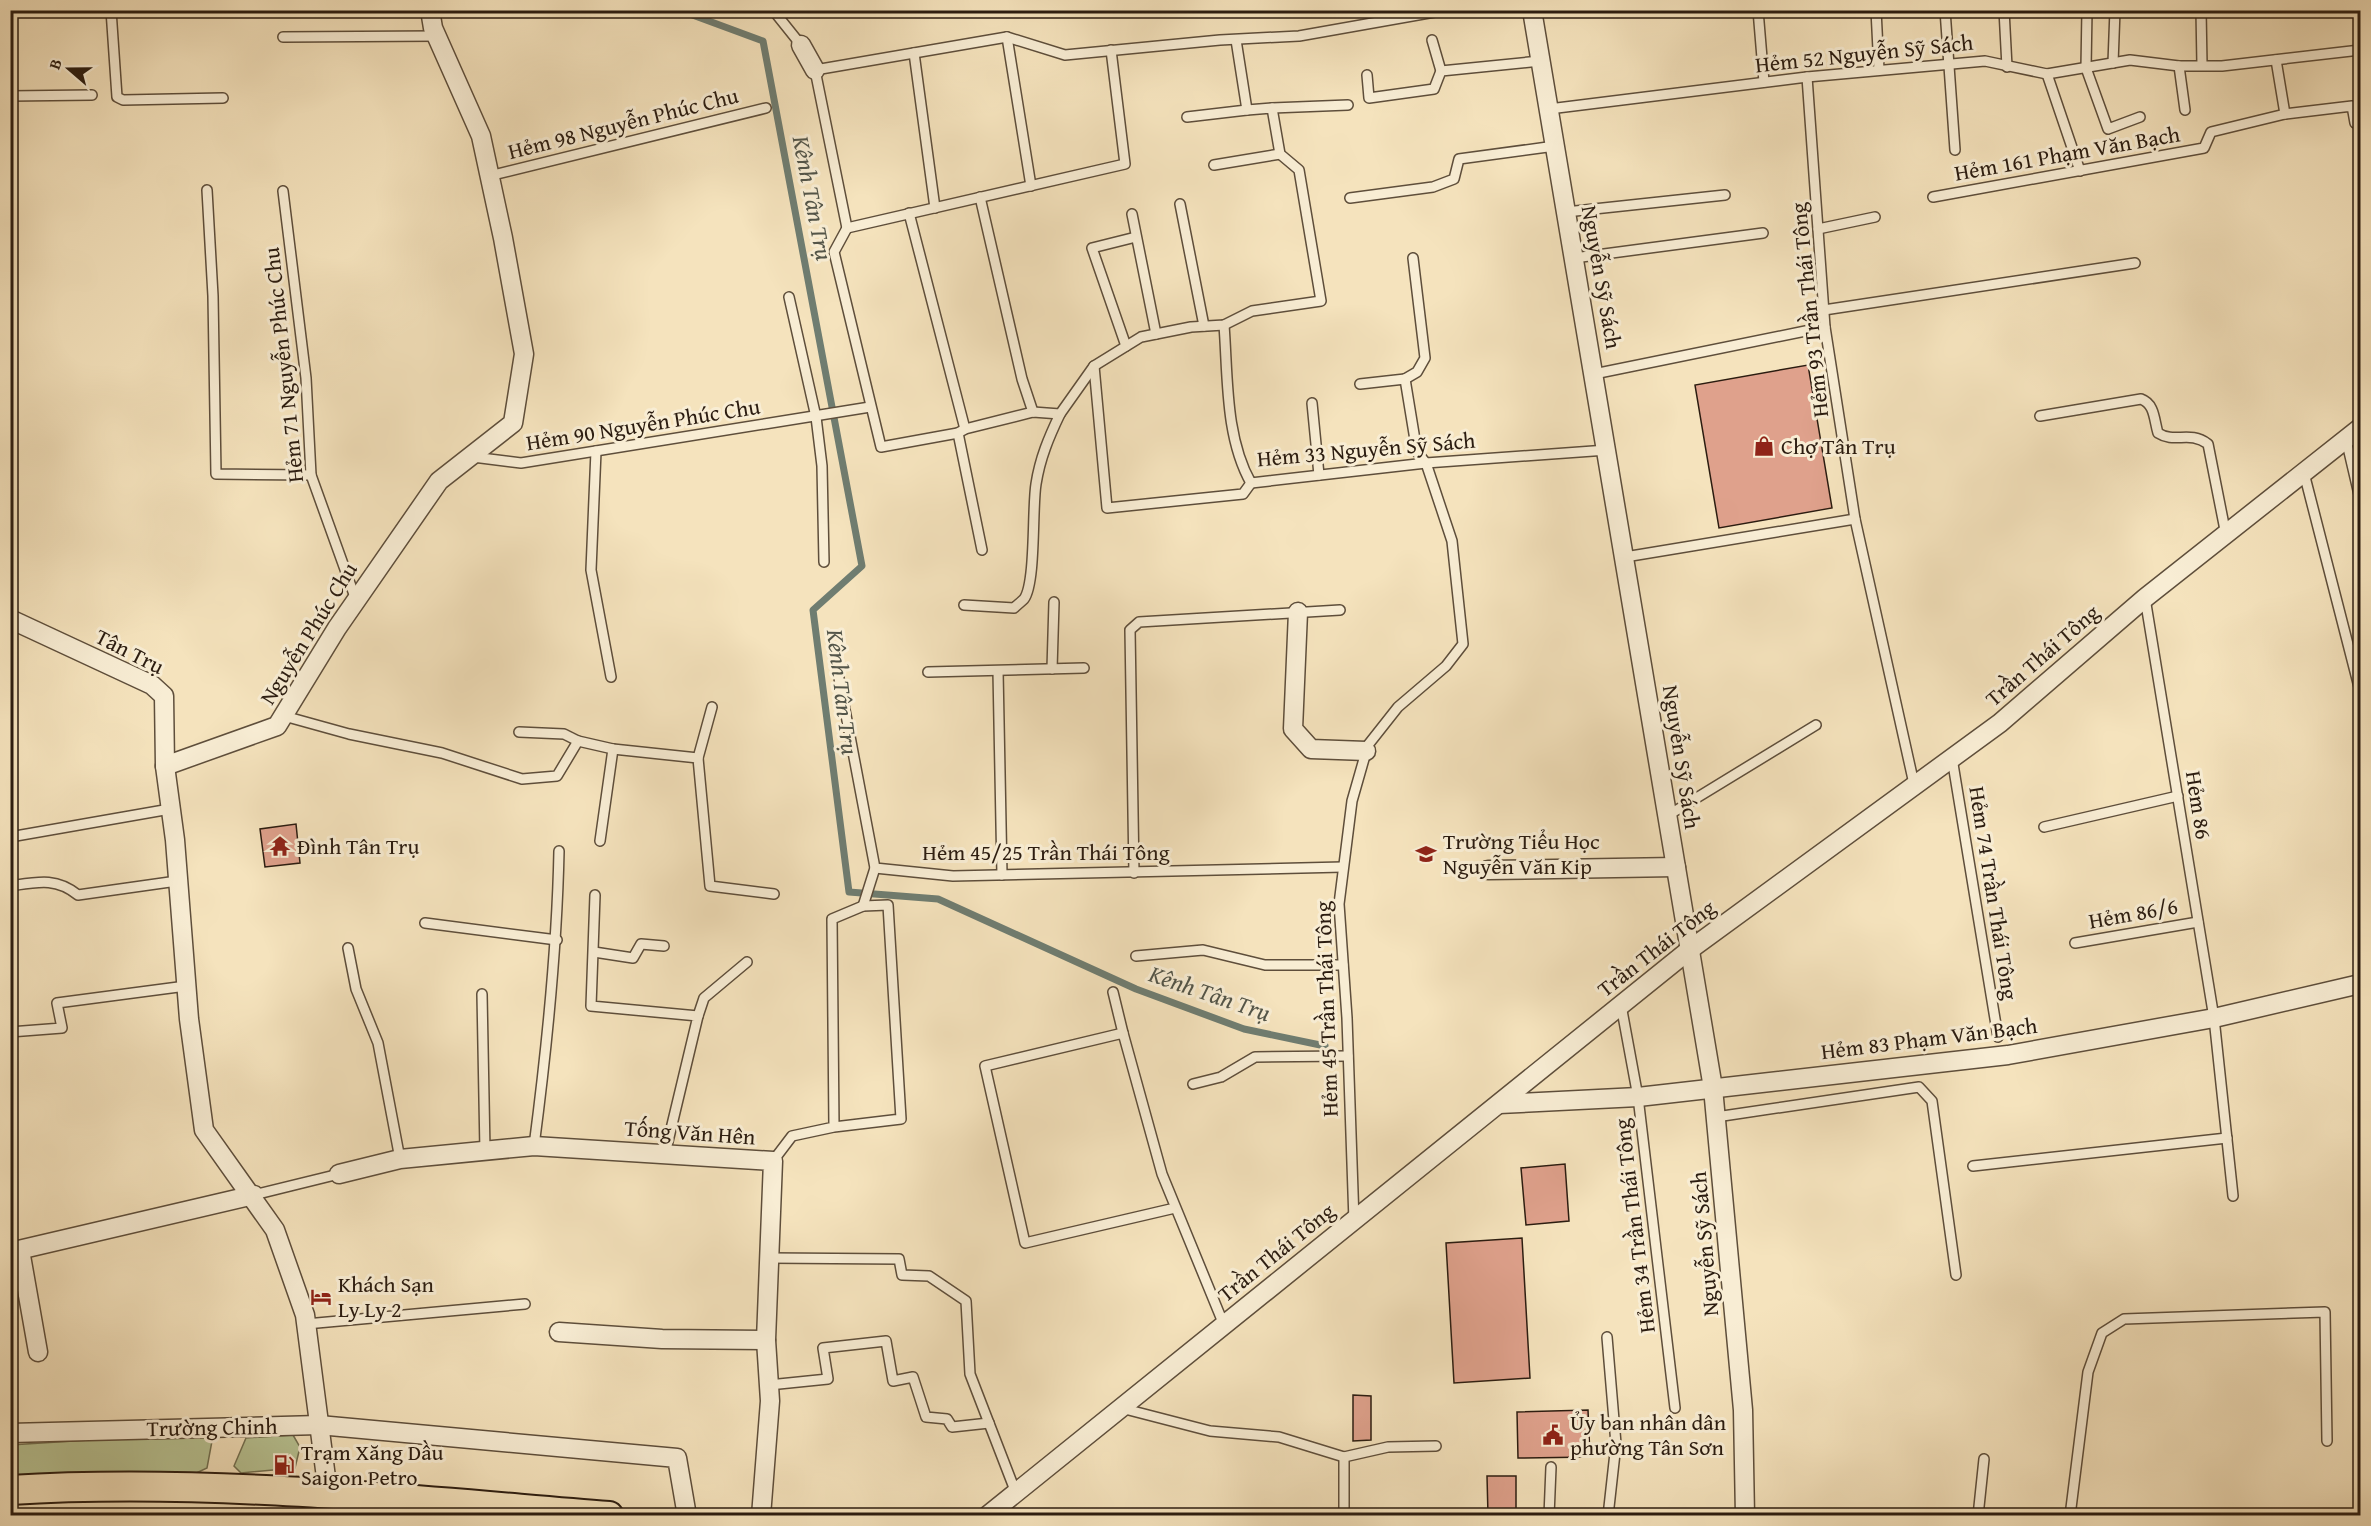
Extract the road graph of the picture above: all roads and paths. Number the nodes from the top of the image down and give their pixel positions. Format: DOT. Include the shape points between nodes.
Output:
graph roads {
  1 [pos="111,10"];
  2 [pos="430,10"];
  3 [pos="773,10"];
  4 [pos="1446,10"];
  5 [pos="1532,10"];
  6 [pos="1758,10"];
  7 [pos="1876,10"];
  8 [pos="1945,10"];
  9 [pos="2004,10"];
  10 [pos="2087,10"];
  11 [pos="2115,10"];
  12 [pos="2201,10"];
  13 [pos="436,36"];
  14 [pos="283,37"];
  15 [pos="1007,37"];
  16 [pos="1236,40"];
  17 [pos="1432,40"];
  18 [pos="801,45"];
  19 [pos="1111,50"];
  20 [pos="2361,50"];
  21 [pos="914,53"];
  22 [pos="2276,60"];
  23 [pos="1540,61"];
  24 [pos="2113,63"];
  25 [pos="1948,64"];
  26 [pos="2202,65"];
  27 [pos="2179,66"];
  28 [pos="2007,67"];
  29 [pos="2086,68"];
  30 [pos="815,70"];
  31 [pos="1879,70"];
  32 [pos="1441,71"];
  33 [pos="2047,74"];
  34 [pos="1367,75"];
  35 [pos="1807,77"];
  36 [pos="1764,82"];
  37 [pos="92,95"];
  38 [pos="10,96"];
  39 [pos="224,98"];
  40 [pos="1348,105"];
  41 [pos="766,108"];
  42 [pos="1272,108"];
  43 [pos="1549,109"];
  44 [pos="1246,110"];
  45 [pos="2185,110"];
  46 [pos="2285,114"];
  47 [pos="1186,117"];
  48 [pos="2140,117"];
  49 [pos="2361,122"];
  50 [pos="1555,146"];
  51 [pos="1955,150"];
  52 [pos="1280,154"];
  53 [pos="1214,165"];
  54 [pos="2080,171"];
  55 [pos="489,176"];
  56 [pos="1031,186"];
  57 [pos="207,190"];
  58 [pos="283,191"];
  59 [pos="1725,195"];
  60 [pos="980,197"];
  61 [pos="1933,197"];
  62 [pos="1350,198"];
  63 [pos="1180,204"];
  64 [pos="935,208"];
  65 [pos="1566,212"];
  66 [pos="909,213"];
  67 [pos="1132,214"];
  68 [pos="1875,217"];
  69 [pos="847,228"];
  70 [pos="1818,229"];
  71 [pos="1763,233"];
  72 [pos="1136,237"];
  73 [pos="1413,258"];
  74 [pos="1574,258"];
  75 [pos="2135,263"];
  76 [pos="789,297"];
  77 [pos="1824,310"];
  78 [pos="1224,325"];
  79 [pos="1204,326"];
  80 [pos="1825,327"];
  81 [pos="1156,334"];
  82 [pos="1126,346"];
  83 [pos="1094,366"];
  84 [pos="1594,374"];
  85 [pos="1405,379"];
  86 [pos="1360,384"];
  87 [pos="1312,404"];
  88 [pos="870,407"];
  89 [pos="1033,412"];
  90 [pos="1060,414"];
  91 [pos="2040,416"];
  92 [pos="819,417"];
  93 [pos="962,431"];
  94 [pos="2353,433"];
  95 [pos="1607,450"];
  96 [pos="596,451"];
  97 [pos="470,457"];
  98 [pos="1426,463"];
  99 [pos="2304,473"];
  100 [pos="311,475"];
  101 [pos="1318,475"];
  102 [pos="1251,483"];
  103 [pos="2361,499"];
  104 [pos="1856,519"];
  105 [pos="2226,535"];
  106 [pos="982,550"];
  107 [pos="1625,557"];
  108 [pos="824,562"];
  109 [pos="2145,598"];
  110 [pos="356,600"];
  111 [pos="1054,602"];
  112 [pos="964,605"];
  113 [pos="1340,610"];
  114 [pos="1298,612"];
  115 [pos="10,619"];
  116 [pos="1084,668"];
  117 [pos="1052,669"];
  118 [pos="998,670"];
  119 [pos="928,672"];
  120 [pos="838,673"];
  121 [pos="611,677"];
  122 [pos="2361,692"];
  123 [pos="712,708"];
  124 [pos="284,716"];
  125 [pos="1816,725"];
  126 [pos="519,732"];
  127 [pos="578,741"];
  128 [pos="613,749"];
  129 [pos="1366,751"];
  130 [pos="1951,756"];
  131 [pos="698,758"];
  132 [pos="165,766"];
  133 [pos="1914,784"];
  134 [pos="2178,796"];
  135 [pos="170,809"];
  136 [pos="1666,816"];
  137 [pos="2044,828"];
  138 [pos="10,837"];
  139 [pos="600,841"];
  140 [pos="559,851"];
  141 [pos="1343,867"];
  142 [pos="1676,867"];
  143 [pos="875,868"];
  144 [pos="1488,870"];
  145 [pos="1134,873"];
  146 [pos="1002,875"];
  147 [pos="177,881"];
  148 [pos="10,886"];
  149 [pos="774,894"];
  150 [pos="595,896"];
  151 [pos="863,906"];
  152 [pos="2198,922"];
  153 [pos="425,923"];
  154 [pos="557,940"];
  155 [pos="2075,943"];
  156 [pos="664,946"];
  157 [pos="348,948"];
  158 [pos="1688,951"];
  159 [pos="594,952"];
  160 [pos="1136,956"];
  161 [pos="747,962"];
  162 [pos="1343,965"];
  163 [pos="2361,984"];
  164 [pos="186,986"];
  165 [pos="1113,992"];
  166 [pos="482,994"];
  167 [pos="1621,1005"];
  168 [pos="698,1017"];
  169 [pos="2214,1018"];
  170 [pos="10,1032"];
  171 [pos="1123,1033"];
  172 [pos="1998,1037"];
  173 [pos="1348,1056"];
  174 [pos="1193,1084"];
  175 [pos="1713,1088"];
  176 [pos="1638,1097"];
  177 [pos="1499,1104"];
  178 [pos="1716,1117"];
  179 [pos="834,1127"];
  180 [pos="2227,1138"];
  181 [pos="534,1146"];
  182 [pos="485,1151"];
  183 [pos="665,1154"];
  184 [pos="400,1159"];
  185 [pos="773,1161"];
  186 [pos="1973,1166"];
  187 [pos="339,1174"];
  188 [pos="254,1195"];
  189 [pos="2234,1196"];
  190 [pos="1175,1208"];
  191 [pos="1354,1221"];
  192 [pos="15,1251"];
  193 [pos="769,1258"];
  194 [pos="1956,1275"];
  195 [pos="525,1304"];
  196 [pos="306,1324"];
  197 [pos="1224,1325"];
  198 [pos="560,1332"];
  199 [pos="1607,1337"];
  200 [pos="766,1340"];
  201 [pos="38,1352"];
  202 [pos="769,1384"];
  203 [pos="1121,1408"];
  204 [pos="1675,1408"];
  205 [pos="988,1423"];
  206 [pos="319,1425"];
  207 [pos="10,1433"];
  208 [pos="2327,1441"];
  209 [pos="1436,1446"];
  210 [pos="1344,1457"];
  211 [pos="1984,1460"];
  212 [pos="1551,1467"];
  213 [pos="10,1490"];
  214 [pos="328,1493"];
  215 [pos="1016,1493"];
  216 [pos="609,1515"];
  217 [pos="687,1515"];
  218 [pos="761,1515"];
  219 [pos="987,1515"];
  220 [pos="1344,1515"];
  221 [pos="1549,1515"];
  222 [pos="1608,1515"];
  223 [pos="1745,1515"];
  224 [pos="1978,1515"];
  225 [pos="2070,1515"];
  1 -- 39 [label="lane" via="117,97"];
  2 -- 13 [label="street, Nguyễn Phúc Chu"];
  3 -- 18 [label="lane"];
  4 -- 16 [label="lane" via="1299,36"];
  5 -- 23 [label="street, Nguyễn Sỹ Sách"];
  6 -- 36 [label="lane"];
  7 -- 31 [label="lane"];
  8 -- 25 [label="lane"];
  9 -- 28 [label="lane"];
  10 -- 29 [label="lane"];
  11 -- 24 [label="lane"];
  12 -- 26 [label="lane"];
  13 -- 14 [label="lane"];
  13 -- 55 [label="street, Nguyễn Phúc Chu" via="481,136"];
  15 -- 19 [label="lane" via="1065,55"];
  15 -- 21 [label="lane"];
  15 -- 56 [label="lane"];
  16 -- 19 [label="lane"];
  16 -- 44 [label="lane"];
  17 -- 32 [label="lane"];
  18 -- 30 [label="street"];
  19 -- 56 [label="lane" via="1125,164"];
  20 -- 22 [label="lane, Hẻm 52 Nguyễn Sỹ Sách"];
  21 -- 30 [label="lane"];
  21 -- 64 [label="lane"];
  22 -- 26 [label="lane, Hẻm 52 Nguyễn Sỹ Sách"];
  22 -- 46 [label="lane"];
  23 -- 32 [label="lane"];
  23 -- 43 [label="street, Nguyễn Sỹ Sách"];
  24 -- 27 [label="lane, Hẻm 52 Nguyễn Sỹ Sách" via="2130,60"];
  24 -- 29 [label="lane, Hẻm 52 Nguyễn Sỹ Sách"];
  25 -- 28 [label="lane, Hẻm 52 Nguyễn Sỹ Sách" via="1985,60"];
  25 -- 31 [label="lane, Hẻm 52 Nguyễn Sỹ Sách"];
  25 -- 51 [label="lane"];
  26 -- 27 [label="lane, Hẻm 52 Nguyễn Sỹ Sách"];
  27 -- 45 [label="lane"];
  28 -- 33 [label="lane, Hẻm 52 Nguyễn Sỹ Sách"];
  29 -- 33 [label="lane, Hẻm 52 Nguyễn Sỹ Sách"];
  29 -- 48 [label="lane" via="2108,129"];
  30 -- 69 [label="lane"];
  31 -- 35 [label="lane, Hẻm 52 Nguyễn Sỹ Sách"];
  32 -- 34 [label="lane" via="1434,89 1369,98"];
  33 -- 54 [label="lane"];
  35 -- 36 [label="lane, Hẻm 52 Nguyễn Sỹ Sách"];
  35 -- 70 [label="lane, Hẻm 93 Trần Thái Tông"];
  36 -- 43 [label="lane, Hẻm 52 Nguyễn Sỹ Sách"];
  37 -- 38 [label="lane"];
  40 -- 42 [label="lane"];
  41 -- 55 [label="lane, Hẻm 98 Nguyễn Phúc Chu"];
  42 -- 44 [label="lane"];
  42 -- 52 [label="lane"];
  43 -- 50 [label="street, Nguyễn Sỹ Sách"];
  44 -- 47 [label="lane"];
  46 -- 49 [label="lane, Hẻm 161 Phạm Văn Bạch" via="2352,106 2355,123"];
  46 -- 54 [label="lane, Hẻm 161 Phạm Văn Bạch" via="2211,132 2204,148"];
  50 -- 62 [label="lane" via="1459,159 1454,179 1433,187"];
  50 -- 65 [label="street, Nguyễn Sỹ Sách"];
  52 -- 53 [label="lane"];
  52 -- 78 [label="lane" via="1299,170 1321,301 1252,311"];
  54 -- 61 [label="lane, Hẻm 161 Phạm Văn Bạch"];
  55 -- 97 [label="street, Nguyễn Phúc Chu" via="524,354 513,423"];
  56 -- 60 [label="lane"];
  57 -- 100 [label="lane" via="216,474"];
  58 -- 100 [label="lane, Hẻm 71 Nguyễn Phúc Chu" via="306,378"];
  59 -- 65 [label="lane"];
  60 -- 64 [label="lane"];
  60 -- 89 [label="lane"];
  63 -- 79 [label="lane"];
  64 -- 66 [label="lane"];
  65 -- 74 [label="street, Nguyễn Sỹ Sách"];
  66 -- 69 [label="lane"];
  66 -- 93 [label="lane"];
  67 -- 72 [label="lane"];
  68 -- 70 [label="lane"];
  69 -- 88 [label="lane" via="834,252"];
  70 -- 77 [label="lane, Hẻm 93 Trần Thái Tông"];
  71 -- 74 [label="lane"];
  72 -- 81 [label="lane"];
  72 -- 82 [label="lane" via="1092,248"];
  73 -- 85 [label="lane" via="1425,358 1418,372"];
  74 -- 84 [label="street, Nguyễn Sỹ Sách"];
  75 -- 77 [label="lane"];
  76 -- 92 [label="lane"];
  77 -- 80 [label="lane, Hẻm 93 Trần Thái Tông"];
  78 -- 79 [label="lane"];
  78 -- 102 [label="lane, Hẻm 33 Nguyễn Sỹ Sách" via="1233,424 1240,463"];
  79 -- 81 [label="lane"];
  80 -- 84 [label="lane"];
  80 -- 104 [label="lane, Hẻm 93 Trần Thái Tông"];
  81 -- 82 [label="lane"];
  82 -- 83 [label="lane"];
  83 -- 90 [label="lane"];
  83 -- 102 [label="lane" via="1107,508 1243,494"];
  84 -- 95 [label="street, Nguyễn Sỹ Sách"];
  85 -- 86 [label="lane"];
  85 -- 98 [label="lane, Hẻm 45 Trần Thái Tông" via="1417,452"];
  87 -- 101 [label="lane"];
  88 -- 92 [label="lane, Hẻm 90 Nguyễn Phúc Chu"];
  88 -- 93 [label="lane" via="882,447"];
  89 -- 90 [label="lane"];
  89 -- 93 [label="lane"];
  90 -- 112 [label="lane" via="1042,453 1035,487 1036,521 1025,597 1014,608"];
  91 -- 105 [label="lane" via="2141,399 2148,402 2158,433 2171,438 2191,435 2208,444"];
  92 -- 96 [label="lane, Hẻm 90 Nguyễn Phúc Chu"];
  92 -- 108 [label="lane"];
  93 -- 106 [label="lane"];
  94 -- 99 [label="street, Trần Thái Tông"];
  94 -- 103 [label="lane"];
  95 -- 98 [label="lane, Hẻm 33 Nguyễn Sỹ Sách"];
  95 -- 107 [label="street, Nguyễn Sỹ Sách"];
  96 -- 97 [label="lane, Hẻm 90 Nguyễn Phúc Chu" via="521,463"];
  96 -- 121 [label="lane" via="591,570"];
  97 -- 110 [label="street, Nguyễn Phúc Chu" via="439,480"];
  98 -- 101 [label="lane, Hẻm 33 Nguyễn Sỹ Sách"];
  98 -- 129 [label="lane, Hẻm 45 Trần Thái Tông" via="1452,541 1463,644 1446,666 1398,707"];
  99 -- 105 [label="street, Trần Thái Tông"];
  99 -- 122 [label="lane"];
  100 -- 110 [label="lane, Hẻm 71 Nguyễn Phúc Chu"];
  101 -- 102 [label="lane, Hẻm 33 Nguyễn Sỹ Sách"];
  104 -- 107 [label="lane"];
  104 -- 133 [label="lane, Hẻm 93 Trần Thái Tông"];
  105 -- 109 [label="street, Trần Thái Tông"];
  107 -- 136 [label="street, Nguyễn Sỹ Sách"];
  109 -- 130 [label="street, Trần Thái Tông" via="2000,723"];
  109 -- 134 [label="lane, Hẻm 86"];
  110 -- 124 [label="street, Nguyễn Phúc Chu"];
  111 -- 117 [label="lane"];
  113 -- 114 [label="lane"];
  114 -- 129 [label="street" via="1293,729 1311,749"];
  114 -- 145 [label="lane" via="1139,622 1130,630"];
  115 -- 132 [label="street, Tân Trụ" via="158,690 164,696"];
  116 -- 117 [label="lane"];
  117 -- 118 [label="lane"];
  118 -- 119 [label="lane"];
  118 -- 146 [label="lane"];
  120 -- 143 [label="lane"];
  123 -- 131 [label="lane"];
  124 -- 127 [label="lane" via="442,753 522,779 557,776"];
  124 -- 132 [label="street, Nguyễn Phúc Chu" via="277,726"];
  125 -- 136 [label="lane"];
  126 -- 127 [label="lane" via="564,734"];
  127 -- 128 [label="lane"];
  128 -- 131 [label="lane"];
  128 -- 139 [label="lane"];
  129 -- 141 [label="lane, Hẻm 45 Trần Thái Tông" via="1352,801"];
  130 -- 133 [label="street, Trần Thái Tông"];
  130 -- 172 [label="lane, Hẻm 74 Trần Thái Tông"];
  131 -- 149 [label="lane" via="710,886"];
  132 -- 135 [label="street"];
  133 -- 158 [label="street, Trần Thái Tông"];
  134 -- 137 [label="lane"];
  134 -- 152 [label="lane, Hẻm 86"];
  135 -- 138 [label="lane"];
  135 -- 147 [label="street"];
  136 -- 142 [label="street, Nguyễn Sỹ Sách"];
  140 -- 154 [label="lane"];
  141 -- 145 [label="lane, Hẻm 45/25 Trần Thái Tông"];
  141 -- 162 [label="lane, Hẻm 45 Trần Thái Tông" via="1339,904"];
  142 -- 144 [label="street"];
  142 -- 158 [label="street, Nguyễn Sỹ Sách"];
  143 -- 146 [label="lane, Hẻm 45/25 Trần Thái Tông" via="953,876"];
  143 -- 151 [label="lane"];
  145 -- 146 [label="lane, Hẻm 45/25 Trần Thái Tông"];
  147 -- 148 [label="lane" via="78,895 67,886 46,880"];
  147 -- 164 [label="street"];
  150 -- 159 [label="lane"];
  151 -- 179 [label="lane" via="832,919"];
  151 -- 179 [label="lane" via="888,906 901,1119"];
  152 -- 155 [label="lane, Hẻm 86/6"];
  152 -- 169 [label="lane, Hẻm 86"];
  153 -- 154 [label="lane"];
  154 -- 181 [label="lane"];
  156 -- 159 [label="lane" via="641,944 633,958"];
  157 -- 184 [label="lane" via="356,989 378,1043"];
  158 -- 167 [label="street, Trần Thái Tông"];
  158 -- 175 [label="street, Nguyễn Sỹ Sách"];
  159 -- 168 [label="lane" via="591,1006"];
  160 -- 162 [label="lane" via="1203,950 1265,965"];
  161 -- 168 [label="lane" via="704,998"];
  162 -- 173 [label="lane, Hẻm 45 Trần Thái Tông"];
  163 -- 169 [label="street, Hẻm 83 Phạm Văn Bạch"];
  164 -- 170 [label="lane" via="57,1003 62,1028"];
  164 -- 188 [label="street" via="204,1130"];
  165 -- 171 [label="lane"];
  166 -- 182 [label="lane"];
  167 -- 176 [label="lane, Hẻm 34 Trần Thái Tông"];
  167 -- 177 [label="street, Trần Thái Tông"];
  168 -- 183 [label="lane"];
  169 -- 175 [label="street, Hẻm 83 Phạm Văn Bạch" via="2008,1055"];
  169 -- 180 [label="lane, Hẻm 86"];
  171 -- 190 [label="lane"];
  171 -- 190 [label="lane" via="984,1066 1025,1243"];
  173 -- 174 [label="lane" via="1255,1057 1221,1077"];
  173 -- 191 [label="lane, Hẻm 45 Trần Thái Tông"];
  175 -- 176 [label="street, Hẻm 83 Phạm Văn Bạch"];
  175 -- 178 [label="street, Nguyễn Sỹ Sách"];
  176 -- 177 [label="street, Hẻm 83 Phạm Văn Bạch"];
  176 -- 204 [label="lane, Hẻm 34 Trần Thái Tông"];
  177 -- 191 [label="street, Trần Thái Tông"];
  178 -- 194 [label="lane" via="1919,1087 1932,1101"];
  178 -- 223 [label="street, Nguyễn Sỹ Sách" via="1743,1410"];
  179 -- 185 [label="lane" via="792,1136"];
  180 -- 186 [label="lane"];
  180 -- 189 [label="lane, Hẻm 86"];
  181 -- 182 [label="street, Tống Văn Hên"];
  181 -- 183 [label="street, Tống Văn Hên"];
  182 -- 184 [label="street, Tống Văn Hên"];
  183 -- 185 [label="street, Tống Văn Hên"];
  184 -- 187 [label="street, Tống Văn Hên"];
  185 -- 193 [label="street, Tống Văn Hên"];
  187 -- 188 [label="lane, Tống Văn Hên"];
  188 -- 192 [label="street"];
  188 -- 196 [label="street" via="275,1230"];
  190 -- 197 [label="lane"];
  191 -- 197 [label="street, Trần Thái Tông"];
  192 -- 201 [label="street"];
  193 -- 200 [label="street, Tống Văn Hên"];
  193 -- 205 [label="lane" via="899,1259 902,1275 929,1276 966,1301 970,1374"];
  195 -- 196 [label="lane"];
  196 -- 206 [label="street"];
  197 -- 203 [label="street, Trần Thái Tông"];
  198 -- 200 [label="street" via="662,1339"];
  199 -- 222 [label="lane" via="1616,1444"];
  200 -- 202 [label="street, Tống Văn Hên"];
  202 -- 205 [label="lane" via="828,1379 823,1348 886,1341 893,1381 913,1377 926,1417 947,1419 952,1427"];
  202 -- 218 [label="street, Tống Văn Hên"];
  203 -- 210 [label="lane" via="1210,1431 1279,1437"];
  203 -- 215 [label="street, Trần Thái Tông"];
  205 -- 215 [label="lane"];
  206 -- 207 [label="street, Trường Chinh"];
  206 -- 214 [label="street"];
  206 -- 217 [label="street, Trường Chinh" via="677,1458"];
  208 -- 225 [label="lane" via="2325,1312 2124,1319 2102,1334 2088,1372"];
  209 -- 210 [label="lane" via="1388,1448"];
  210 -- 220 [label="lane"];
  211 -- 224 [label="lane"];
  212 -- 221 [label="lane"];
  213 -- 214 [label="main road" via="161,1487"];
  214 -- 216 [label="main road"];
  215 -- 219 [label="street, Trần Thái Tông"];
}
